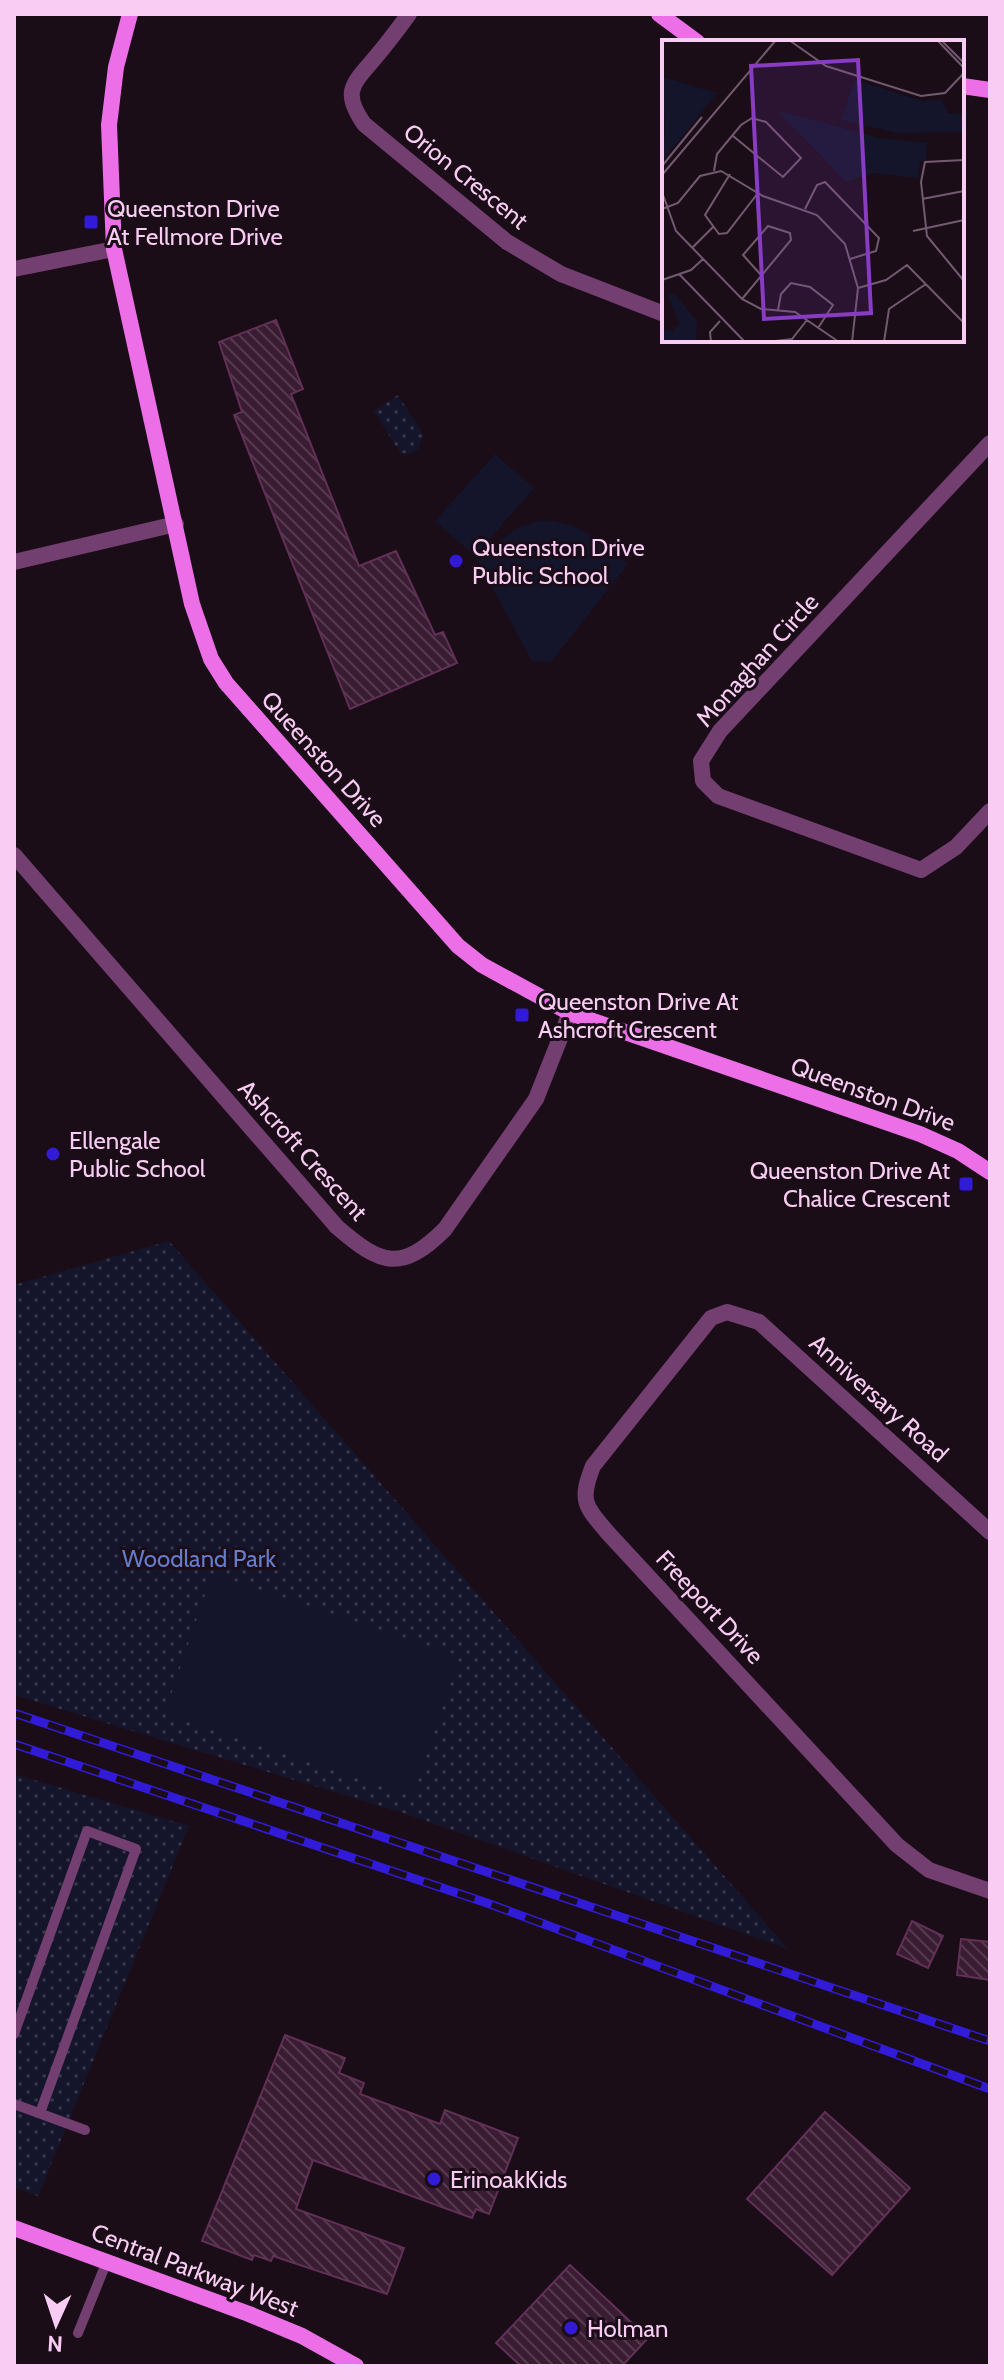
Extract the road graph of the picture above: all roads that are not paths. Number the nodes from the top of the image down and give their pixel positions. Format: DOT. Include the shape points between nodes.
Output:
graph roads {
  1 [pos="130,14"];
  2 [pos="409,14"];
  3 [pos="659,14"];
  4 [pos="694,40"];
  5 [pos="964,86"];
  6 [pos="990,90"];
  7 [pos="114,249"];
  8 [pos="14,269"];
  9 [pos="662,313"];
  10 [pos="990,443"];
  11 [pos="176,524"];
  12 [pos="14,562"];
  13 [pos="990,811"];
  14 [pos="14,855"];
  15 [pos="570,1013"];
  16 [pos="990,1172"];
  17 [pos="727,1312"];
  18 [pos="990,1532"];
  19 [pos="990,1891"];
  20 [pos="14,2034"];
  21 [pos="14,2104"];
  22 [pos="40,2113"];
  23 [pos="85,2130"];
  24 [pos="14,2228"];
  25 [pos="107,2261"];
  26 [pos="78,2333"];
  27 [pos="351,2365"];
  1 -- 7 [label="street, Queenston Drive" via="109,125"];
  2 -- 9 [label="street, Orion Crescent" via="356,75 352,98 364,124 507,242 561,274"];
  3 -- 4 [label="street"];
  5 -- 6 [label="street"];
  7 -- 8 [label="street"];
  7 -- 11 [label="street, Queenston Drive"];
  10 -- 13 [label="street, Monaghan Circle" via="720,731 701,761 703,781 718,796 921,870 956,847"];
  11 -- 12 [label="street"];
  11 -- 15 [label="street, Queenston Drive" via="189,591 211,659 253,716 458,946 507,980"];
  14 -- 15 [label="street, Ashcroft Crescent" via="337,1227 369,1255 406,1260 445,1229 536,1099"];
  15 -- 16 [label="street, Queenston Drive" via="920,1134"];
  17 -- 18 [label="street, Anniversary Road" via="759,1322"];
  17 -- 19 [label="street, Freeport Drive" via="711,1318 593,1466 583,1491 587,1509 897,1845 929,1870"];
  20 -- 22 [label="lane" via="87,1831 136,1849"];
  21 -- 22 [label="lane"];
  22 -- 23 [label="lane"];
  24 -- 25 [label="street, Central Parkway West"];
  25 -- 26 [label="lane"];
  25 -- 27 [label="street, Central Parkway West" via="302,2336"];
}
